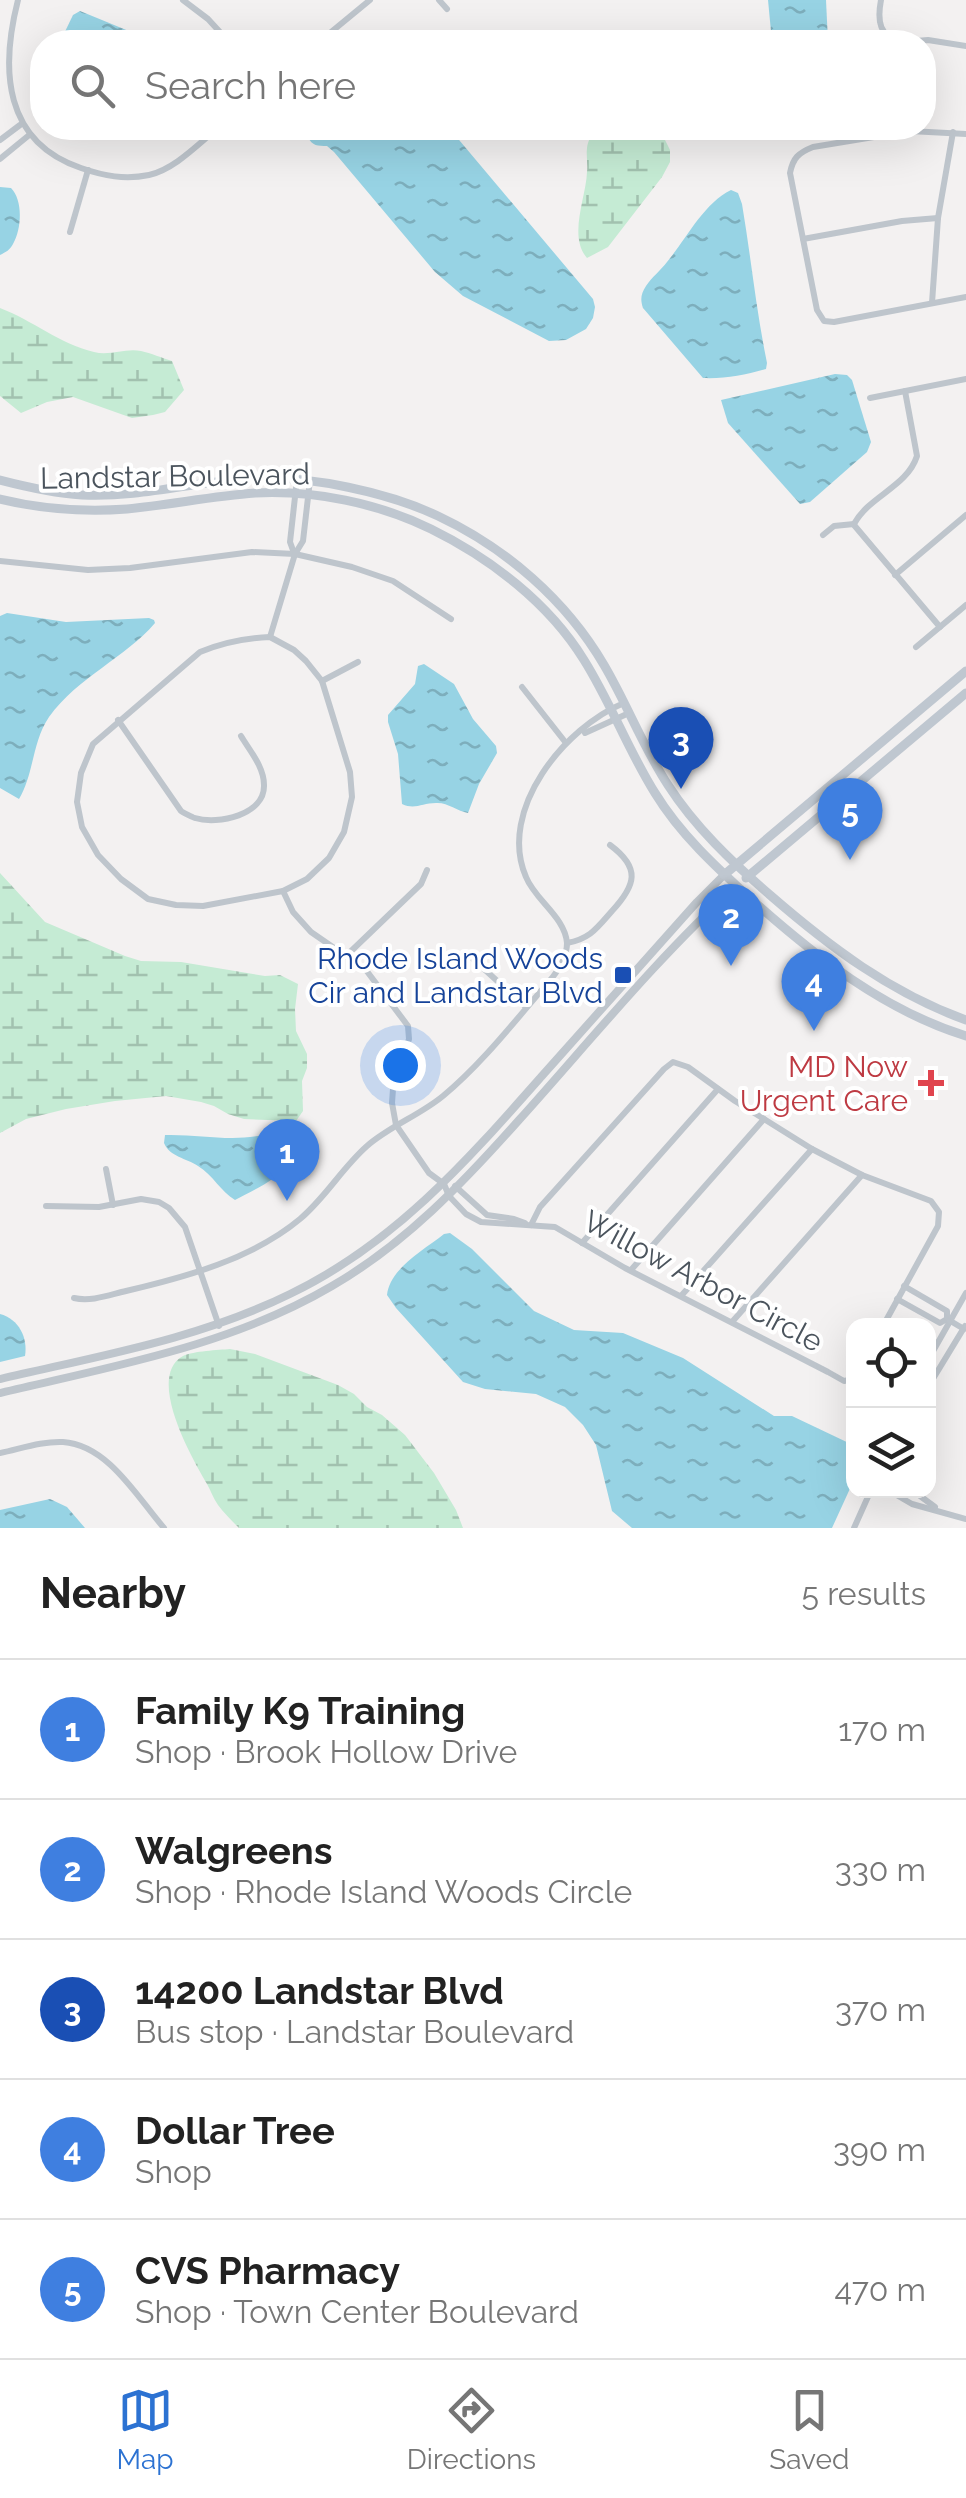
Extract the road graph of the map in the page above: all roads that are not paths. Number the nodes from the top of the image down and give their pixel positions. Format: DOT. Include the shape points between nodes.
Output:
graph roads {
  1 [pos="18,0"];
  2 [pos="183,0"];
  3 [pos="370,0"];
  4 [pos="439,0"];
  5 [pos="881,0"];
  6 [pos="447,9"];
  7 [pos="218,30"];
  8 [pos="334,30"];
  9 [pos="881,30"];
  10 [pos="936,41"];
  11 [pos="966,46"];
  12 [pos="20,124"];
  13 [pos="936,132"];
  14 [pos="953,132"];
  15 [pos="966,134"];
  16 [pos="28,136"];
  17 [pos="0,140"];
  18 [pos="33,140"];
  19 [pos="203,140"];
  20 [pos="858,140"];
  21 [pos="0,159"];
  22 [pos="88,170"];
  23 [pos="938,218"];
  24 [pos="70,232"];
  25 [pos="803,239"];
  26 [pos="966,296"];
  27 [pos="932,304"];
  28 [pos="966,379"];
  29 [pos="906,391"];
  30 [pos="870,398"];
  31 [pos="296,479"];
  32 [pos="0,480"];
  33 [pos="310,480"];
  34 [pos="296,494"];
  35 [pos="309,496"];
  36 [pos="0,499"];
  37 [pos="966,516"];
  38 [pos="854,524"];
  39 [pos="823,535"];
  40 [pos="295,554"];
  41 [pos="0,561"];
  42 [pos="895,575"];
  43 [pos="966,605"];
  44 [pos="451,619"];
  45 [pos="940,627"];
  46 [pos="270,637"];
  47 [pos="916,648"];
  48 [pos="358,662"];
  49 [pos="966,672"];
  50 [pos="322,680"];
  51 [pos="522,688"];
  52 [pos="966,693"];
  53 [pos="923,707"];
  54 [pos="626,708"];
  55 [pos="614,714"];
  56 [pos="118,720"];
  57 [pos="934,720"];
  58 [pos="241,736"];
  59 [pos="566,743"];
  60 [pos="610,845"];
  61 [pos="736,864"];
  62 [pos="427,870"];
  63 [pos="724,875"];
  64 [pos="748,876"];
  65 [pos="736,886"];
  66 [pos="284,891"];
  67 [pos="567,943"];
  68 [pos="347,955"];
  69 [pos="473,959"];
  70 [pos="526,1007"];
  71 [pos="966,1020"];
  72 [pos="966,1036"];
  73 [pos="718,1089"];
  74 [pos="764,1119"];
  75 [pos="396,1125"];
  76 [pos="812,1149"];
  77 [pos="106,1169"];
  78 [pos="862,1175"];
  79 [pos="444,1184"];
  80 [pos="458,1187"];
  81 [pos="449,1196"];
  82 [pos="113,1205"];
  83 [pos="46,1206"];
  84 [pos="531,1225"];
  85 [pos="582,1244"];
  86 [pos="200,1270"];
  87 [pos="630,1270"];
  88 [pos="329,1273"];
  89 [pos="334,1285"];
  90 [pos="904,1286"];
  91 [pos="966,1294"];
  92 [pos="681,1296"];
  93 [pos="74,1298"];
  94 [pos="897,1299"];
  95 [pos="926,1299"];
  96 [pos="919,1312"];
  97 [pos="888,1318"];
  98 [pos="948,1320"];
  99 [pos="732,1322"];
  100 [pos="219,1324"];
  101 [pos="965,1327"];
  102 [pos="223,1336"];
  103 [pos="936,1344"];
  104 [pos="936,1374"];
  105 [pos="0,1379"];
  106 [pos="846,1381"];
  107 [pos="0,1392"];
  108 [pos="0,1452"];
  109 [pos="867,1498"];
  110 [pos="909,1498"];
  111 [pos="916,1498"];
  112 [pos="940,1510"];
  113 [pos="966,1519"];
  114 [pos="164,1528"];
  115 [pos="854,1528"];
  1 -- 12 [label="street" via="3,45 2,73"];
  2 -- 7 [label="street"];
  3 -- 8 [label="street"];
  4 -- 6 [label="street"];
  5 -- 9 [label="street"];
  10 -- 11 [label="street"];
  12 -- 16 [label="street"];
  12 -- 17 [label="street"];
  13 -- 14 [label="street"];
  14 -- 15 [label="street"];
  14 -- 23 [label="street"];
  16 -- 21 [label="street"];
  18 -- 22 [label="street"];
  19 -- 22 [label="street" via="153,174 124,178"];
  20 -- 25 [label="street" via="812,148 792,161"];
  22 -- 24 [label="street"];
  23 -- 25 [label="street"];
  23 -- 27 [label="street"];
  25 -- 27 [label="street" via="816,310 824,321"];
  26 -- 27 [label="street"];
  28 -- 29 [label="street"];
  29 -- 30 [label="street"];
  29 -- 38 [label="street" via="914,466"];
  31 -- 32 [label="main road, Landstar Boulevard" via="82,495"];
  31 -- 33 [label="main road, Landstar Boulevard"];
  31 -- 34 [label="street"];
  33 -- 35 [label="street"];
  33 -- 54 [label="main road, Landstar Boulevard" via="388,498 476,535 566,612"];
  34 -- 35 [label="main road, Landstar Boulevard"];
  34 -- 36 [label="main road, Landstar Boulevard" via="111,509 33,507"];
  34 -- 40 [label="street" via="290,542"];
  35 -- 40 [label="street"];
  35 -- 55 [label="main road, Landstar Boulevard" via="382,509 427,527 511,579 582,655"];
  37 -- 42 [label="street"];
  38 -- 39 [label="street"];
  38 -- 42 [label="street"];
  40 -- 41 [label="street" via="252,552 88,570"];
  40 -- 44 [label="street" via="392,581"];
  40 -- 46 [label="street"];
  42 -- 45 [label="street"];
  43 -- 45 [label="street"];
  45 -- 47 [label="street"];
  46 -- 50 [label="street" via="294,650"];
  46 -- 56 [label="street" via="200,652"];
  48 -- 50 [label="street"];
  49 -- 53 [label="main road"];
  50 -- 66 [label="street" via="352,797 329,858"];
  51 -- 59 [label="street"];
  52 -- 57 [label="main road"];
  53 -- 57 [label="street"];
  53 -- 61 [label="main road"];
  54 -- 55 [label="street"];
  54 -- 61 [label="main road, Landstar Boulevard" via="668,786"];
  55 -- 59 [label="street"];
  55 -- 63 [label="main road, Landstar Boulevard" via="657,797"];
  56 -- 58 [label="street" via="181,811 195,818 244,814 264,794 258,762"];
  56 -- 66 [label="street" via="93,744 77,802 98,855 121,879 148,898 190,906"];
  57 -- 64 [label="main road"];
  59 -- 67 [label="street" via="528,802 519,850 533,892 561,924"];
  60 -- 67 [label="street" via="630,864 631,888 584,940"];
  61 -- 63 [label="main road"];
  61 -- 64 [label="main road, Landstar Boulevard"];
  62 -- 68 [label="street" via="421,884"];
  63 -- 65 [label="main road, Landstar Boulevard"];
  63 -- 79 [label="street"];
  64 -- 65 [label="main road"];
  64 -- 71 [label="main road, Landstar Boulevard" via="842,955"];
  65 -- 72 [label="main road, Landstar Boulevard" via="834,969 894,1006"];
  65 -- 80 [label="street"];
  66 -- 68 [label="street" via="311,932"];
  67 -- 70 [label="street" via="560,966"];
  68 -- 75 [label="street" via="408,1026 392,1103"];
  69 -- 70 [label="street"];
  70 -- 75 [label="street" via="450,1090"];
  73 -- 74 [label="street, Willow Arbor Circle"];
  73 -- 84 [label="street, Willow Arbor Circle" via="688,1067 674,1062 664,1069"];
  73 -- 85 [label="street"];
  74 -- 76 [label="street, Willow Arbor Circle"];
  74 -- 87 [label="street"];
  75 -- 79 [label="street"];
  75 -- 86 [label="street" via="364,1148 298,1222"];
  76 -- 78 [label="street, Willow Arbor Circle"];
  76 -- 92 [label="street"];
  77 -- 82 [label="street"];
  78 -- 90 [label="street, Willow Arbor Circle" via="932,1201 939,1212 938,1226"];
  78 -- 99 [label="street"];
  79 -- 80 [label="street"];
  79 -- 81 [label="street"];
  79 -- 88 [label="street"];
  80 -- 81 [label="street"];
  80 -- 84 [label="street, Willow Arbor Circle" via="487,1215"];
  81 -- 84 [label="street, Willow Arbor Circle" via="481,1222"];
  81 -- 89 [label="street"];
  82 -- 83 [label="street"];
  82 -- 86 [label="street" via="146,1199 169,1208"];
  84 -- 85 [label="street, Willow Arbor Circle" via="556,1227"];
  85 -- 87 [label="street, Willow Arbor Circle"];
  86 -- 93 [label="street"];
  86 -- 100 [label="street"];
  87 -- 92 [label="street, Willow Arbor Circle"];
  88 -- 89 [label="street"];
  88 -- 100 [label="street"];
  89 -- 102 [label="street"];
  90 -- 94 [label="street"];
  90 -- 95 [label="street"];
  91 -- 98 [label="street"];
  92 -- 99 [label="street, Willow Arbor Circle"];
  94 -- 96 [label="street"];
  94 -- 97 [label="street"];
  95 -- 96 [label="street"];
  95 -- 98 [label="street" via="947,1311"];
  96 -- 98 [label="street" via="940,1323"];
  98 -- 101 [label="street"];
  98 -- 103 [label="street"];
  99 -- 106 [label="street, Willow Arbor Circle"];
  100 -- 102 [label="street"];
  100 -- 105 [label="street"];
  101 -- 104 [label="street"];
  102 -- 107 [label="street"];
  108 -- 114 [label="street" via="80,1445 119,1474"];
  109 -- 115 [label="street"];
  110 -- 112 [label="street"];
  111 -- 112 [label="street"];
  112 -- 113 [label="street"];
}
